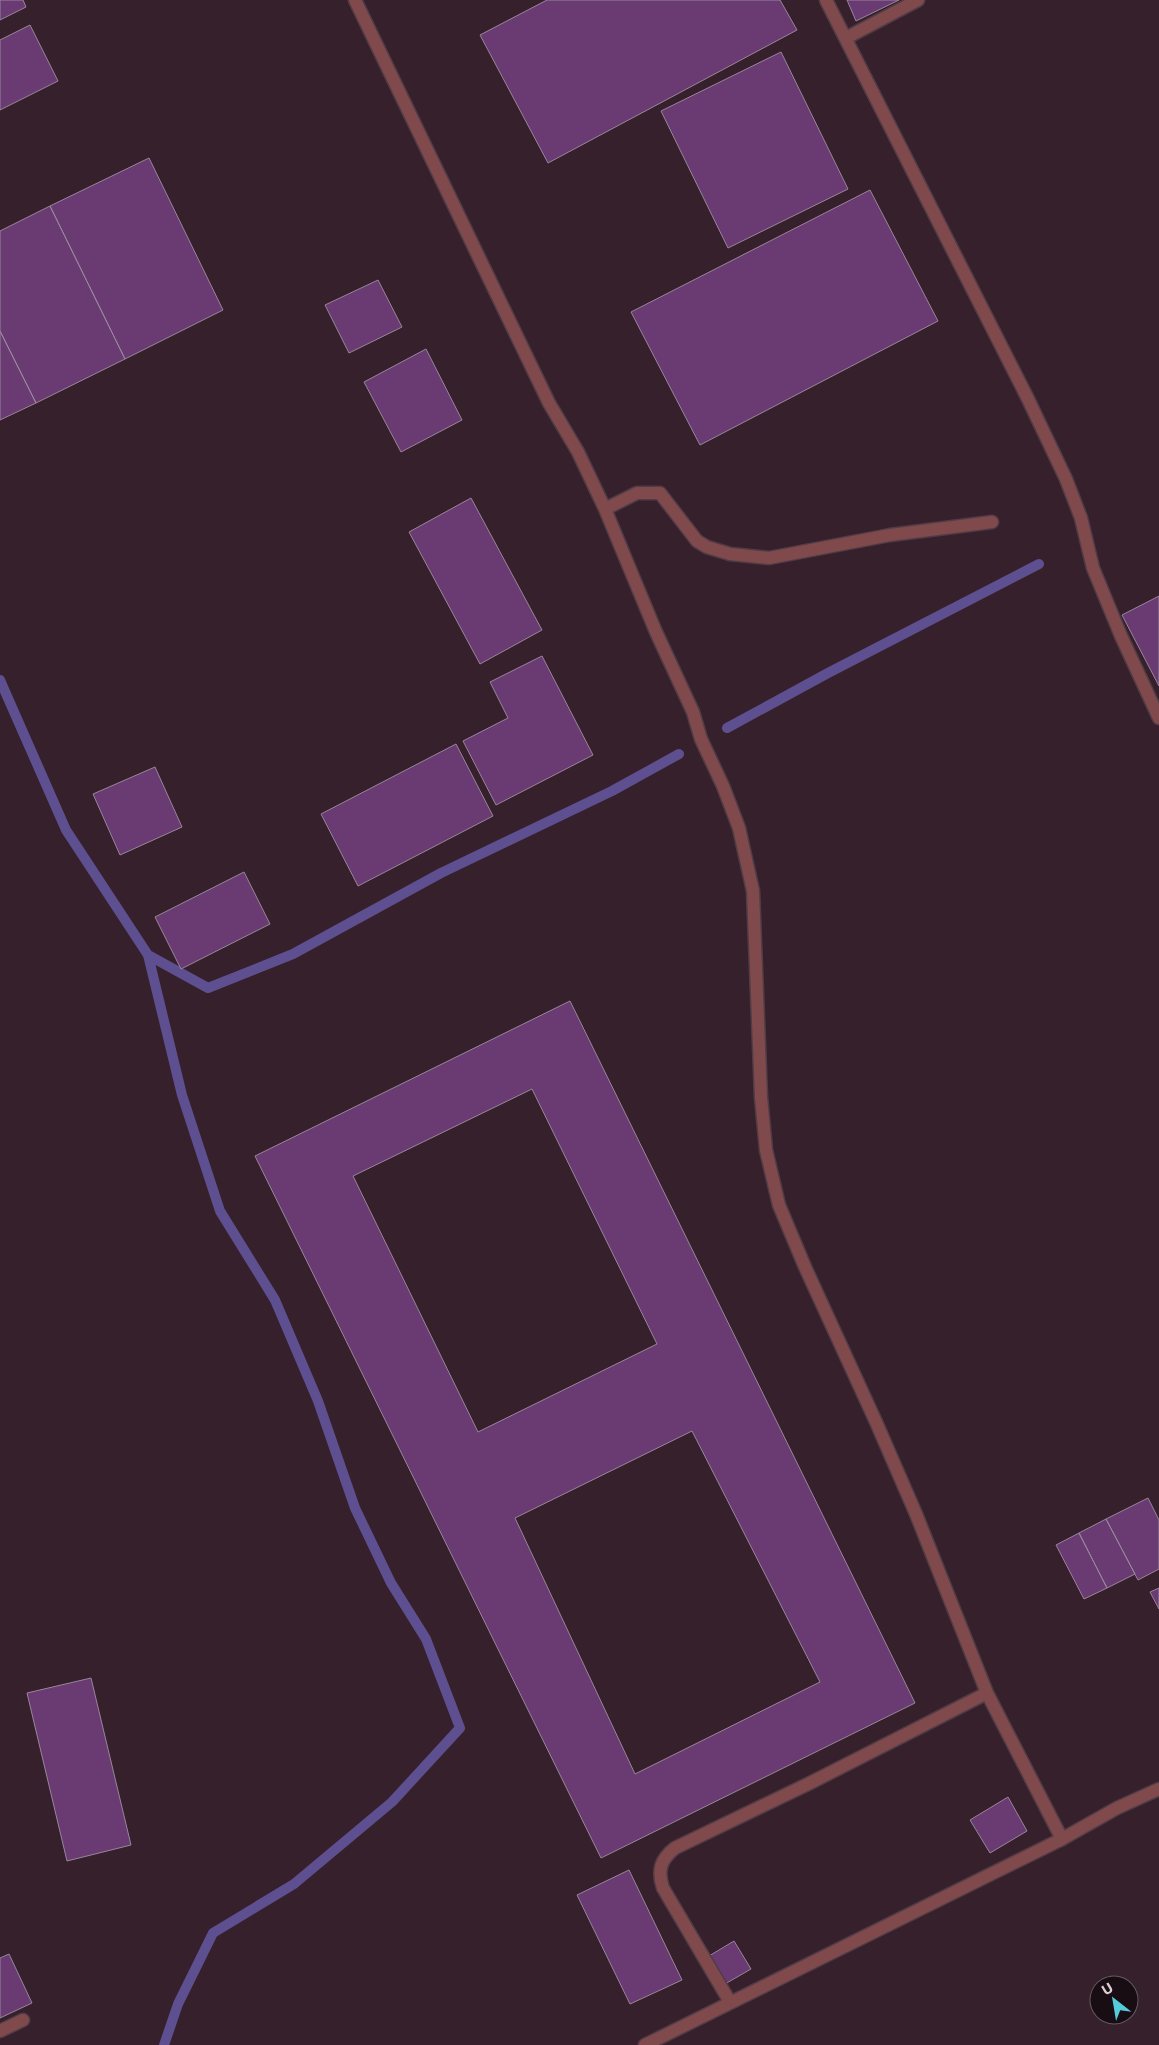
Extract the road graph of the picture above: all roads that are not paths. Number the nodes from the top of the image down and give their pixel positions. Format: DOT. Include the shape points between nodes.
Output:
graph roads {
  1 [pos="355,0"];
  2 [pos="826,0"];
  3 [pos="918,0"];
  4 [pos="846,38"];
  5 [pos="605,509"];
  6 [pos="992,522"];
  7 [pos="1159,718"];
  8 [pos="987,1693"];
  9 [pos="1159,1789"];
  10 [pos="1062,1839"];
  11 [pos="730,2002"];
  12 [pos="23,2020"];
  13 [pos="0,2031"];
  14 [pos="645,2045"];
  1 -- 5 [label="street" via="549,403 578,452"];
  2 -- 4 [label="street"];
  3 -- 4 [label="street"];
  4 -- 7 [label="street" via="1066,479 1081,518 1093,568"];
  5 -- 6 [label="street" via="637,493 660,493 697,541 706,547 730,554 769,558 890,535"];
  5 -- 8 [label="street" via="693,712 701,739 739,828 753,890 760,1097 766,1150 780,1205 920,1523"];
  8 -- 10 [label="street"];
  8 -- 11 [label="street" via="676,1848 666,1856 660,1865 659,1878 663,1888"];
  9 -- 10 [label="street"];
  10 -- 11 [label="street"];
  11 -- 14 [label="street"];
  12 -- 13 [label="street"];
}
